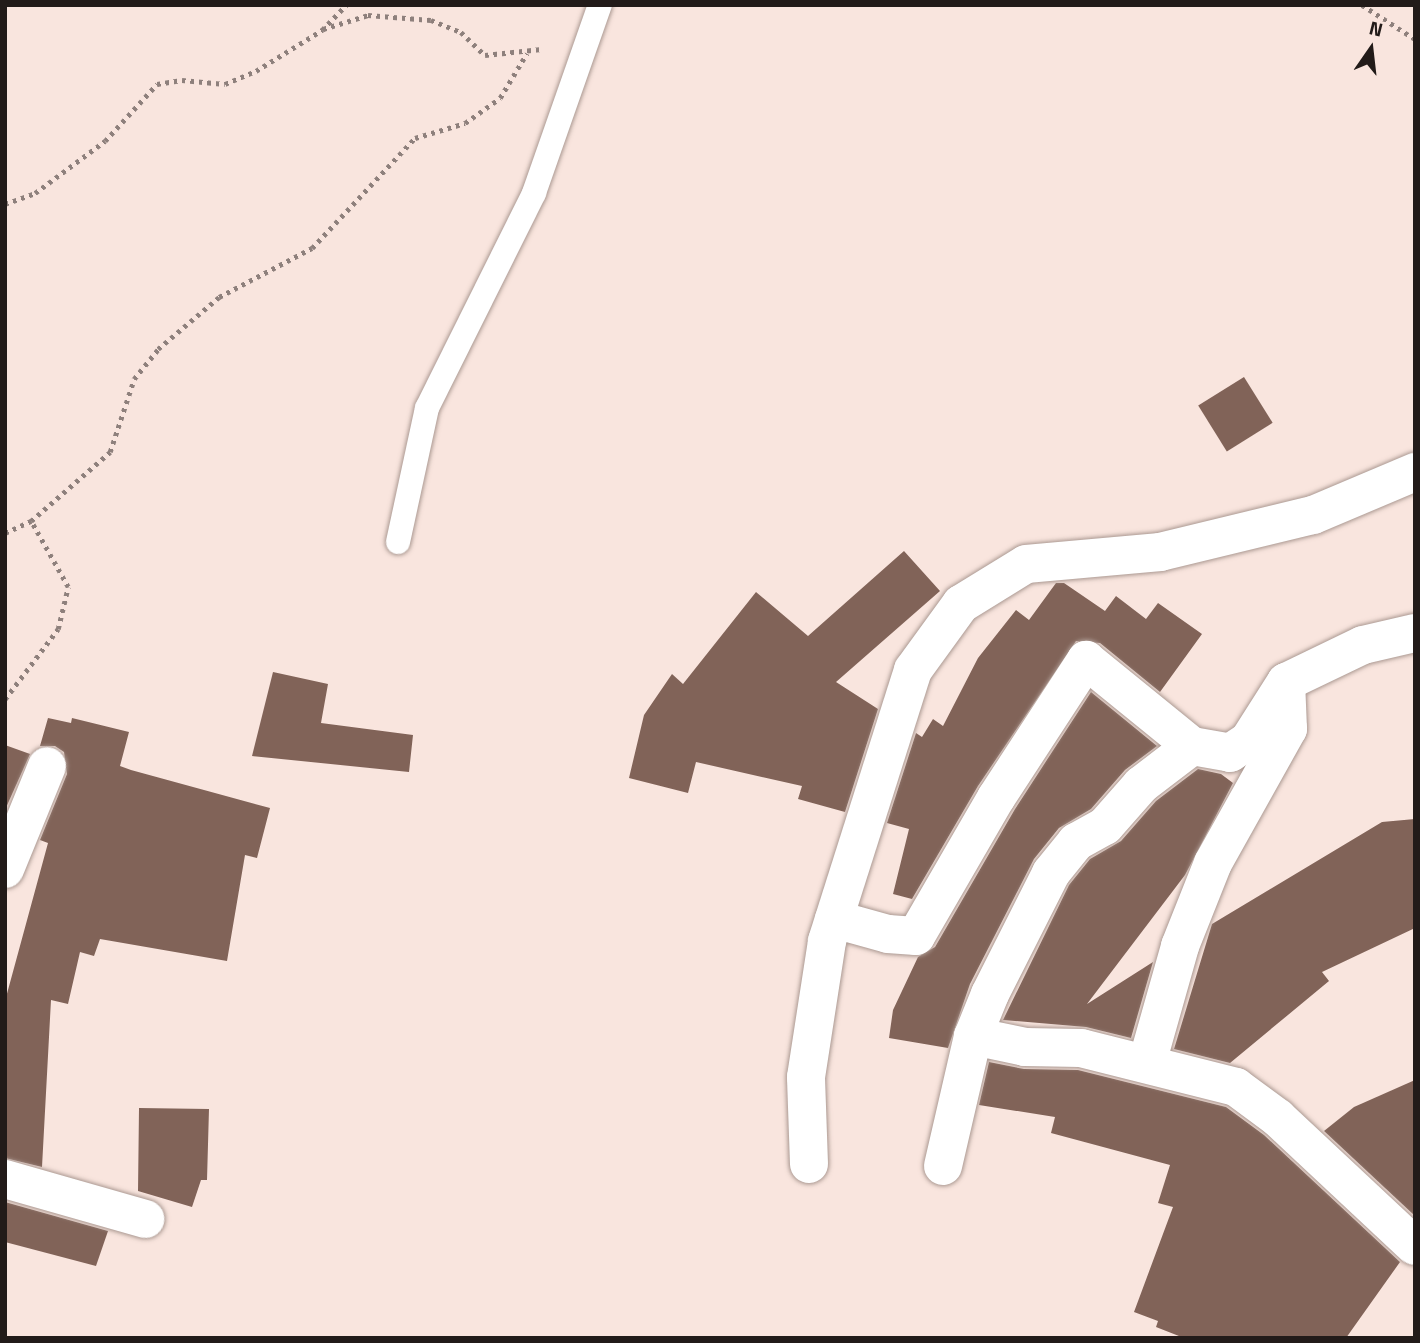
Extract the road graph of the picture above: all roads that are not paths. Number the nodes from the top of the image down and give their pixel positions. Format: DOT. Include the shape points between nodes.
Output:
graph roads {
  1 [pos="598,13"];
  2 [pos="1415,472"];
  3 [pos="398,542"];
  4 [pos="1415,633"];
  5 [pos="1286,682"];
  6 [pos="1192,746"];
  7 [pos="47,766"];
  8 [pos="5,869"];
  9 [pos="834,919"];
  10 [pos="973,1036"];
  11 [pos="1147,1063"];
  12 [pos="809,1164"];
  13 [pos="943,1166"];
  14 [pos="5,1179"];
  15 [pos="145,1219"];
  16 [pos="1415,1246"];
  1 -- 3 [label="lane" via="534,193 427,408"];
  2 -- 9 [label="street" via="1313,515 1172,549 1026,564 961,604 913,670"];
  4 -- 5 [label="street" via="1363,645"];
  5 -- 6 [label="street" via="1249,740 1230,753"];
  5 -- 11 [label="street" via="1287,729 1213,863 1180,946"];
  6 -- 9 [label="street" via="1086,660 996,798 916,936 888,934"];
  6 -- 10 [label="street" via="1141,785 1105,826 1076,842 1051,873"];
  7 -- 8 [label="street"];
  9 -- 12 [label="street" via="806,1077"];
  10 -- 11 [label="street" via="1026,1047 1081,1048"];
  10 -- 13 [label="street"];
  11 -- 16 [label="street" via="1236,1087 1278,1118"];
  14 -- 15 [label="street"];
}
